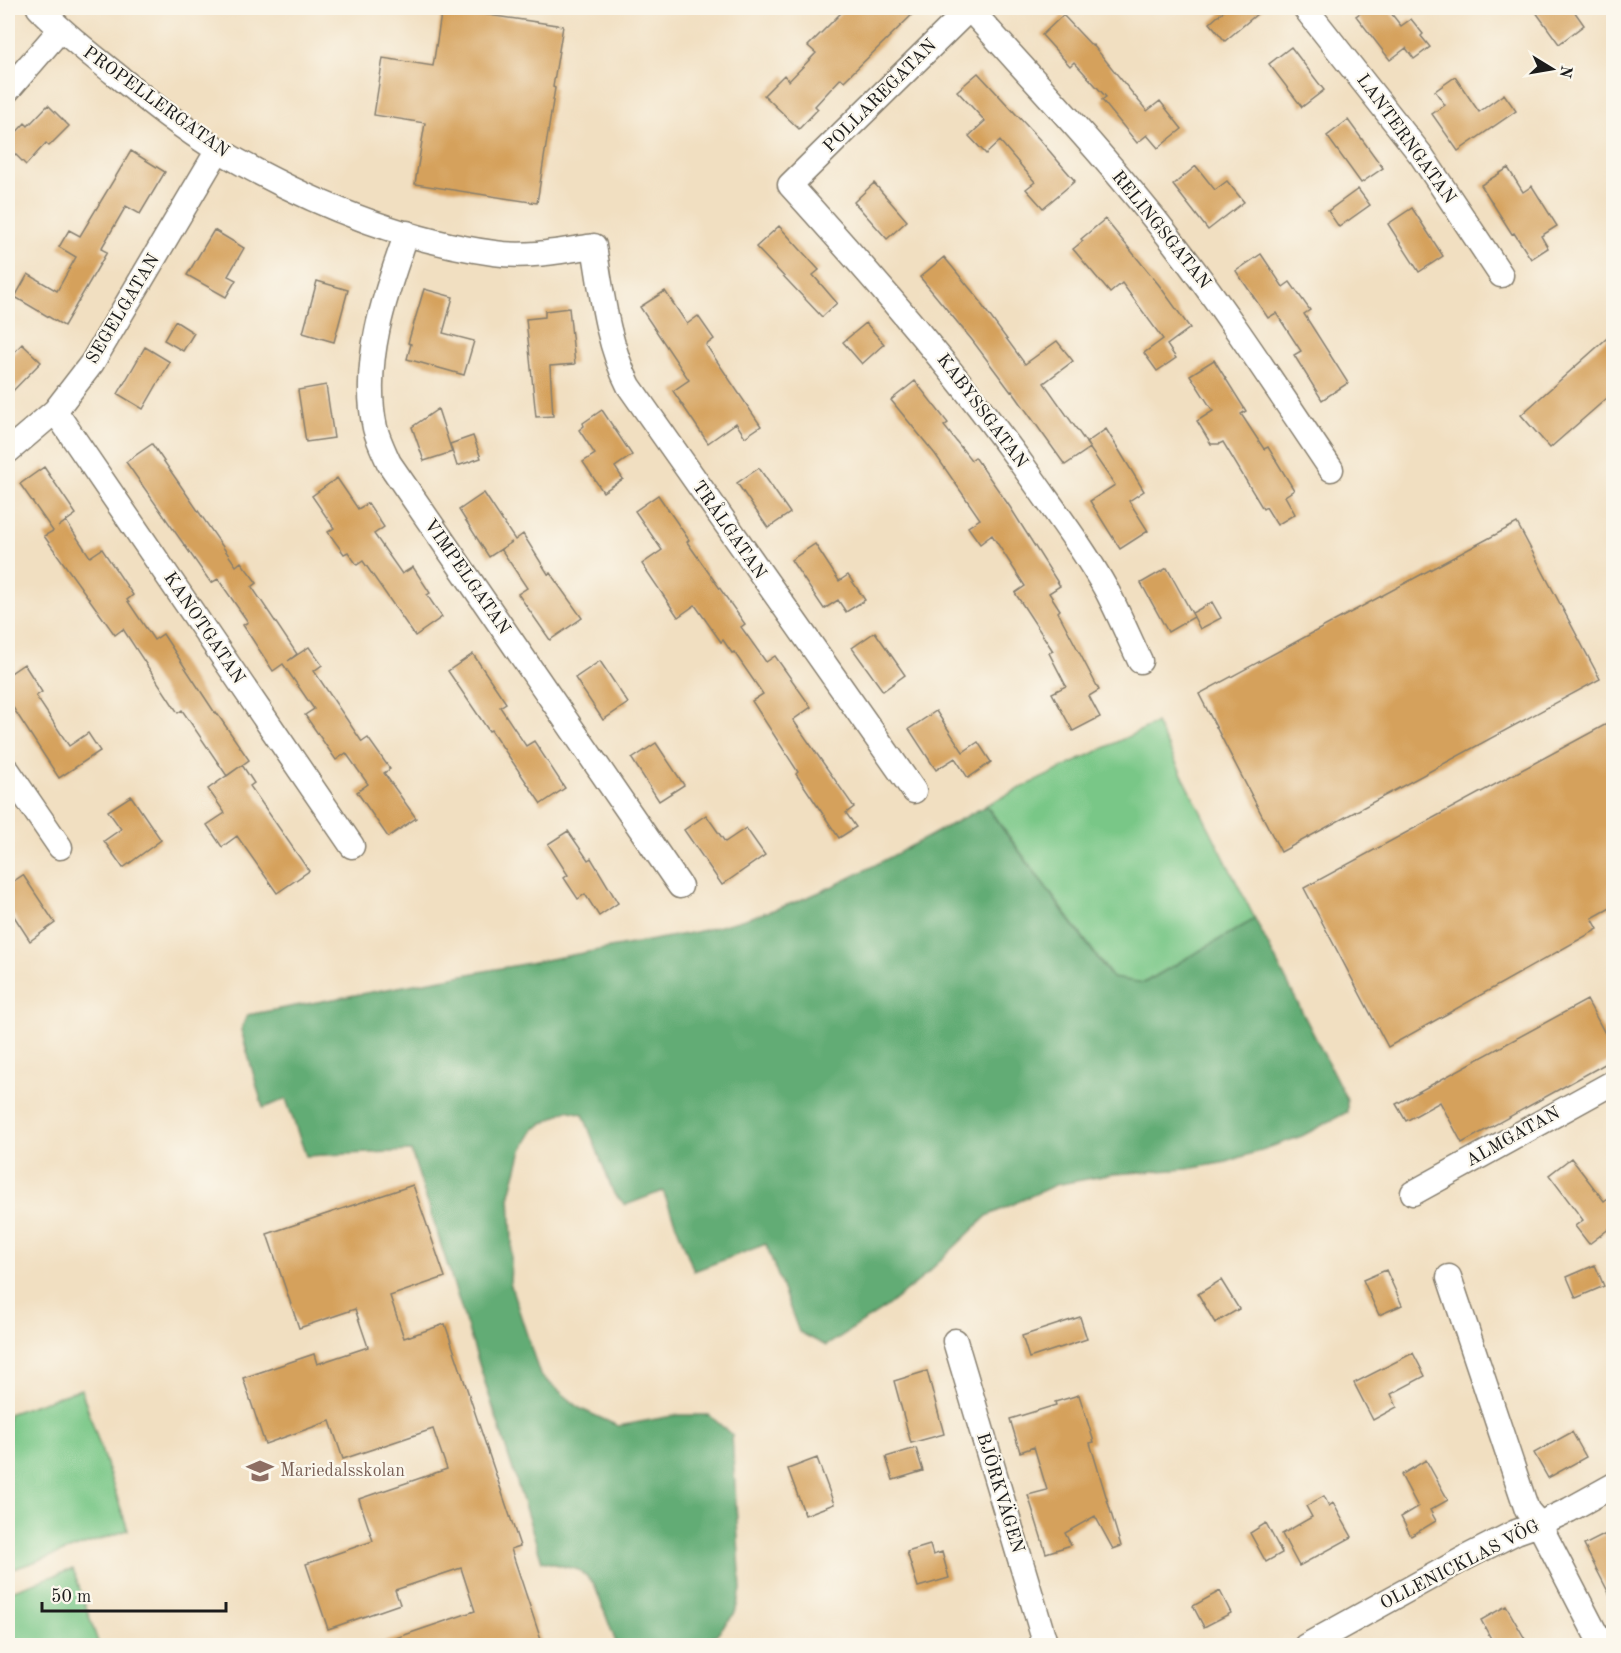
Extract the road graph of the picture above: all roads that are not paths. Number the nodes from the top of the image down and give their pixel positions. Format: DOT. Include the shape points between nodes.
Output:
graph roads {
  1 [pos="39,8"];
  2 [pos="970,8"];
  3 [pos="1305,8"];
  4 [pos="60,30"];
  5 [pos="8,90"];
  6 [pos="218,150"];
  7 [pos="790,185"];
  8 [pos="406,233"];
  9 [pos="594,246"];
  10 [pos="1501,275"];
  11 [pos="55,411"];
  12 [pos="8,451"];
  13 [pos="1331,469"];
  14 [pos="1140,661"];
  15 [pos="8,771"];
  16 [pos="914,791"];
  17 [pos="352,846"];
  18 [pos="60,847"];
  19 [pos="680,886"];
  20 [pos="1614,1082"];
  21 [pos="1413,1193"];
  22 [pos="1449,1278"];
  23 [pos="955,1341"];
  24 [pos="1614,1485"];
  25 [pos="1539,1524"];
  26 [pos="1046,1646"];
  27 [pos="1306,1646"];
  28 [pos="1602,1646"];
  1 -- 4 [label="street, PROPELLERGATAN"];
  2 -- 7 [label="street, POLLAREGATAN"];
  2 -- 13 [label="street, RELINGSGATAN" via="1171,240 1232,321"];
  3 -- 10 [label="street, LANTERNGATAN" via="1421,155"];
  4 -- 5 [label="street"];
  4 -- 6 [label="street, PROPELLERGATAN"];
  6 -- 8 [label="street, PROPELLERGATAN" via="302,194"];
  6 -- 11 [label="street, SEGELGATAN" via="92,363"];
  7 -- 14 [label="street, KABYSSGATAN" via="933,347 1002,436 1106,590"];
  8 -- 9 [label="street, PROPELLERGATAN" via="496,254 544,254"];
  8 -- 19 [label="street, VIMPELGATAN" via="393,271 373,360 375,430 389,463"];
  9 -- 16 [label="street, TRÅLGATAN" via="610,337 629,386"];
  11 -- 12 [label="street, SEGELGATAN"];
  11 -- 17 [label="street, KANOTGATAN"];
  15 -- 18 [label="street"];
  20 -- 21 [label="street, ALMGATAN"];
  22 -- 25 [label="street" via="1527,1510"];
  23 -- 26 [label="street, BJÖRKVÄGEN"];
  24 -- 25 [label="street, OLLENICKLAS VÖG"];
  25 -- 27 [label="street, OLLENICKLAS VÖG" via="1467,1557"];
  25 -- 28 [label="street"];
}
